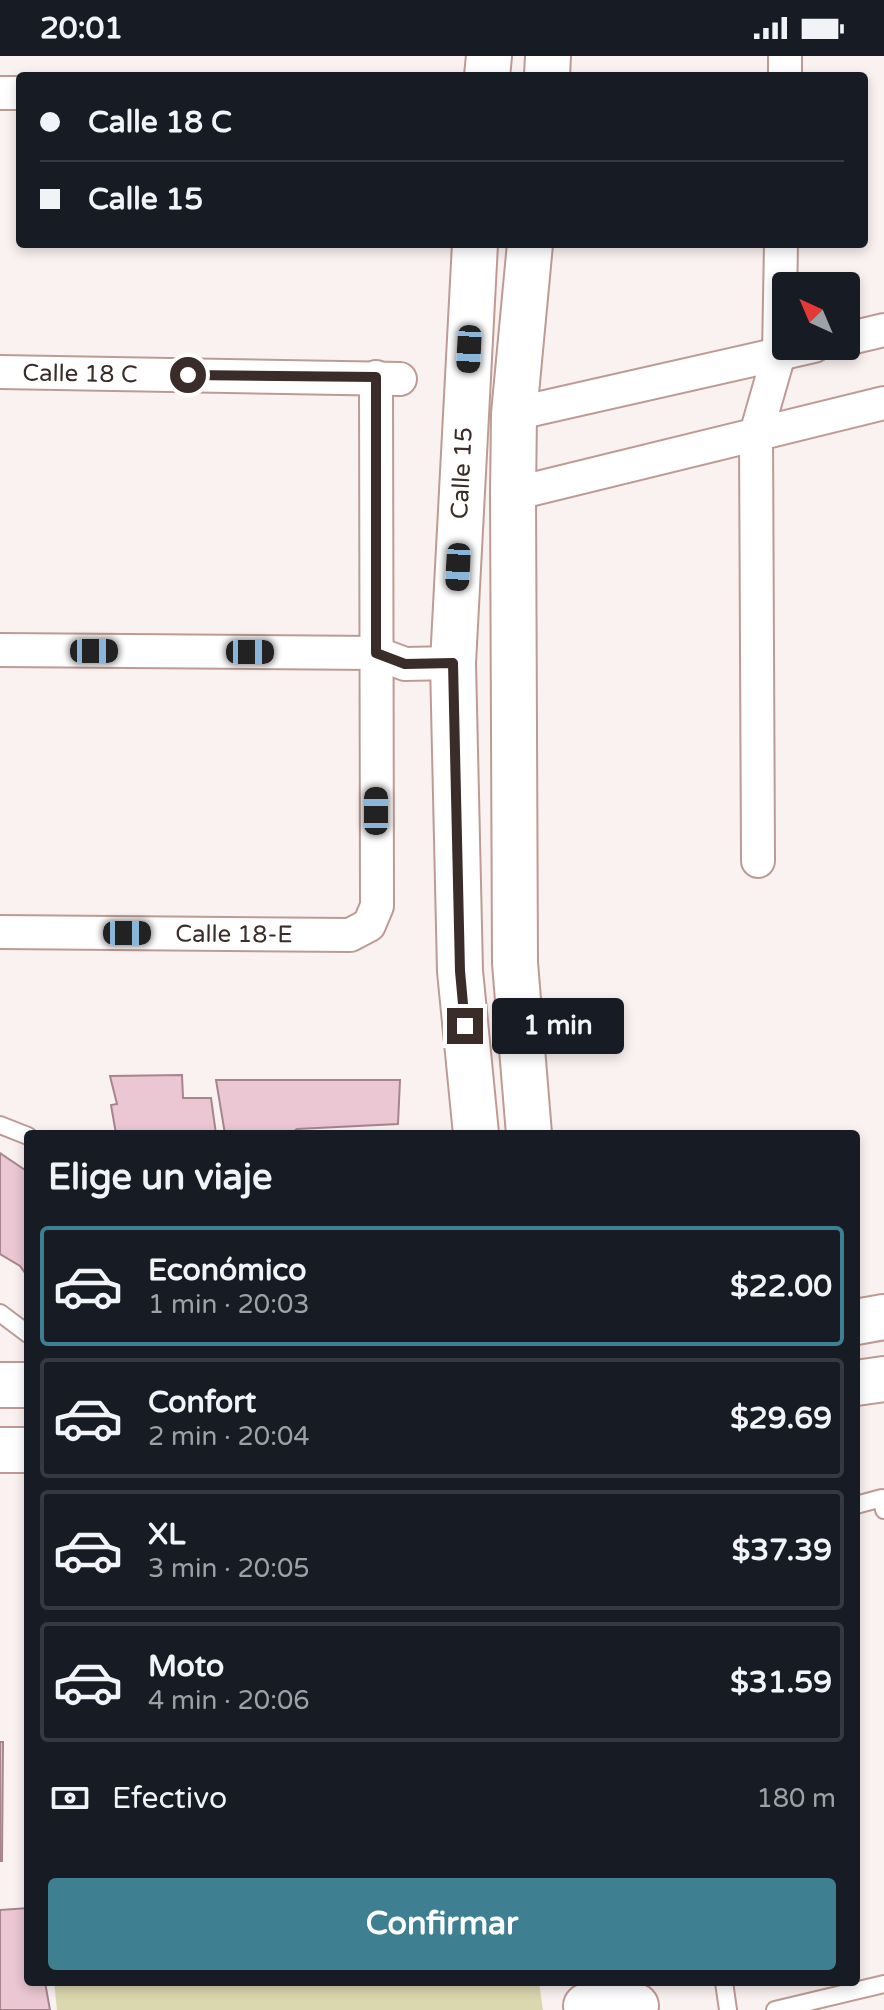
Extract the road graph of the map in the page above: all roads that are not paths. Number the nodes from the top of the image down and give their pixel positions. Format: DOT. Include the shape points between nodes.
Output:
graph roads {
  1 [pos="475,248"];
  2 [pos="530,248"];
  3 [pos="781,248"];
  4 [pos="780,272"];
  5 [pos="884,330"];
  6 [pos="860,336"];
  7 [pos="772,356"];
  8 [pos="777,360"];
  9 [pos="0,372"];
  10 [pos="884,403"];
  11 [pos="514,414"];
  12 [pos="756,434"];
  13 [pos="513,494"];
  14 [pos="0,650"];
  15 [pos="376,653"];
  16 [pos="453,663"];
  17 [pos="758,861"];
  18 [pos="0,932"];
  19 [pos="0,1125"];
  20 [pos="476,1130"];
  21 [pos="529,1130"];
  22 [pos="24,1134"];
  23 [pos="0,1313"];
  24 [pos="884,1317"];
  25 [pos="860,1321"];
  26 [pos="24,1331"];
  27 [pos="884,1379"];
  28 [pos="860,1382"];
  29 [pos="0,1385"];
  30 [pos="24,1385"];
  31 [pos="0,1450"];
  32 [pos="24,1450"];
  33 [pos="860,1504"];
  34 [pos="884,1510"];
  35 [pos="884,1984"];
  36 [pos="725,1986"];
  37 [pos="585,1999"];
  38 [pos="635,1999"];
  39 [pos="728,2010"];
  40 [pos="775,2010"];
  1 -- 16 [label="street, Calle 15"];
  2 -- 11 [label="street, Calle 15"];
  3 -- 4 [label="street"];
  5 -- 6 [label="street"];
  7 -- 11 [label="street"];
  8 -- 12 [label="street"];
  9 -- 15 [label="street, Calle 18 C" via="388,378"];
  10 -- 12 [label="street"];
  11 -- 13 [label="street, Calle 15"];
  12 -- 13 [label="street"];
  12 -- 17 [label="street"];
  13 -- 21 [label="street, Calle 15" via="515,963"];
  14 -- 15 [label="street"];
  15 -- 16 [label="street" via="405,664"];
  15 -- 18 [label="street, Calle 18-E" via="377,906 369,925 350,935"];
  16 -- 20 [label="street, Calle 15" via="460,971"];
  19 -- 22 [label="lane"];
  23 -- 26 [label="lane"];
  24 -- 25 [label="street"];
  27 -- 28 [label="street"];
  29 -- 30 [label="street"];
  31 -- 32 [label="street"];
  33 -- 34 [label="lane" via="882,1498"];
  35 -- 40 [label="lane"];
  36 -- 39 [label="lane"];
  37 -- 38 [label="street"];
}
